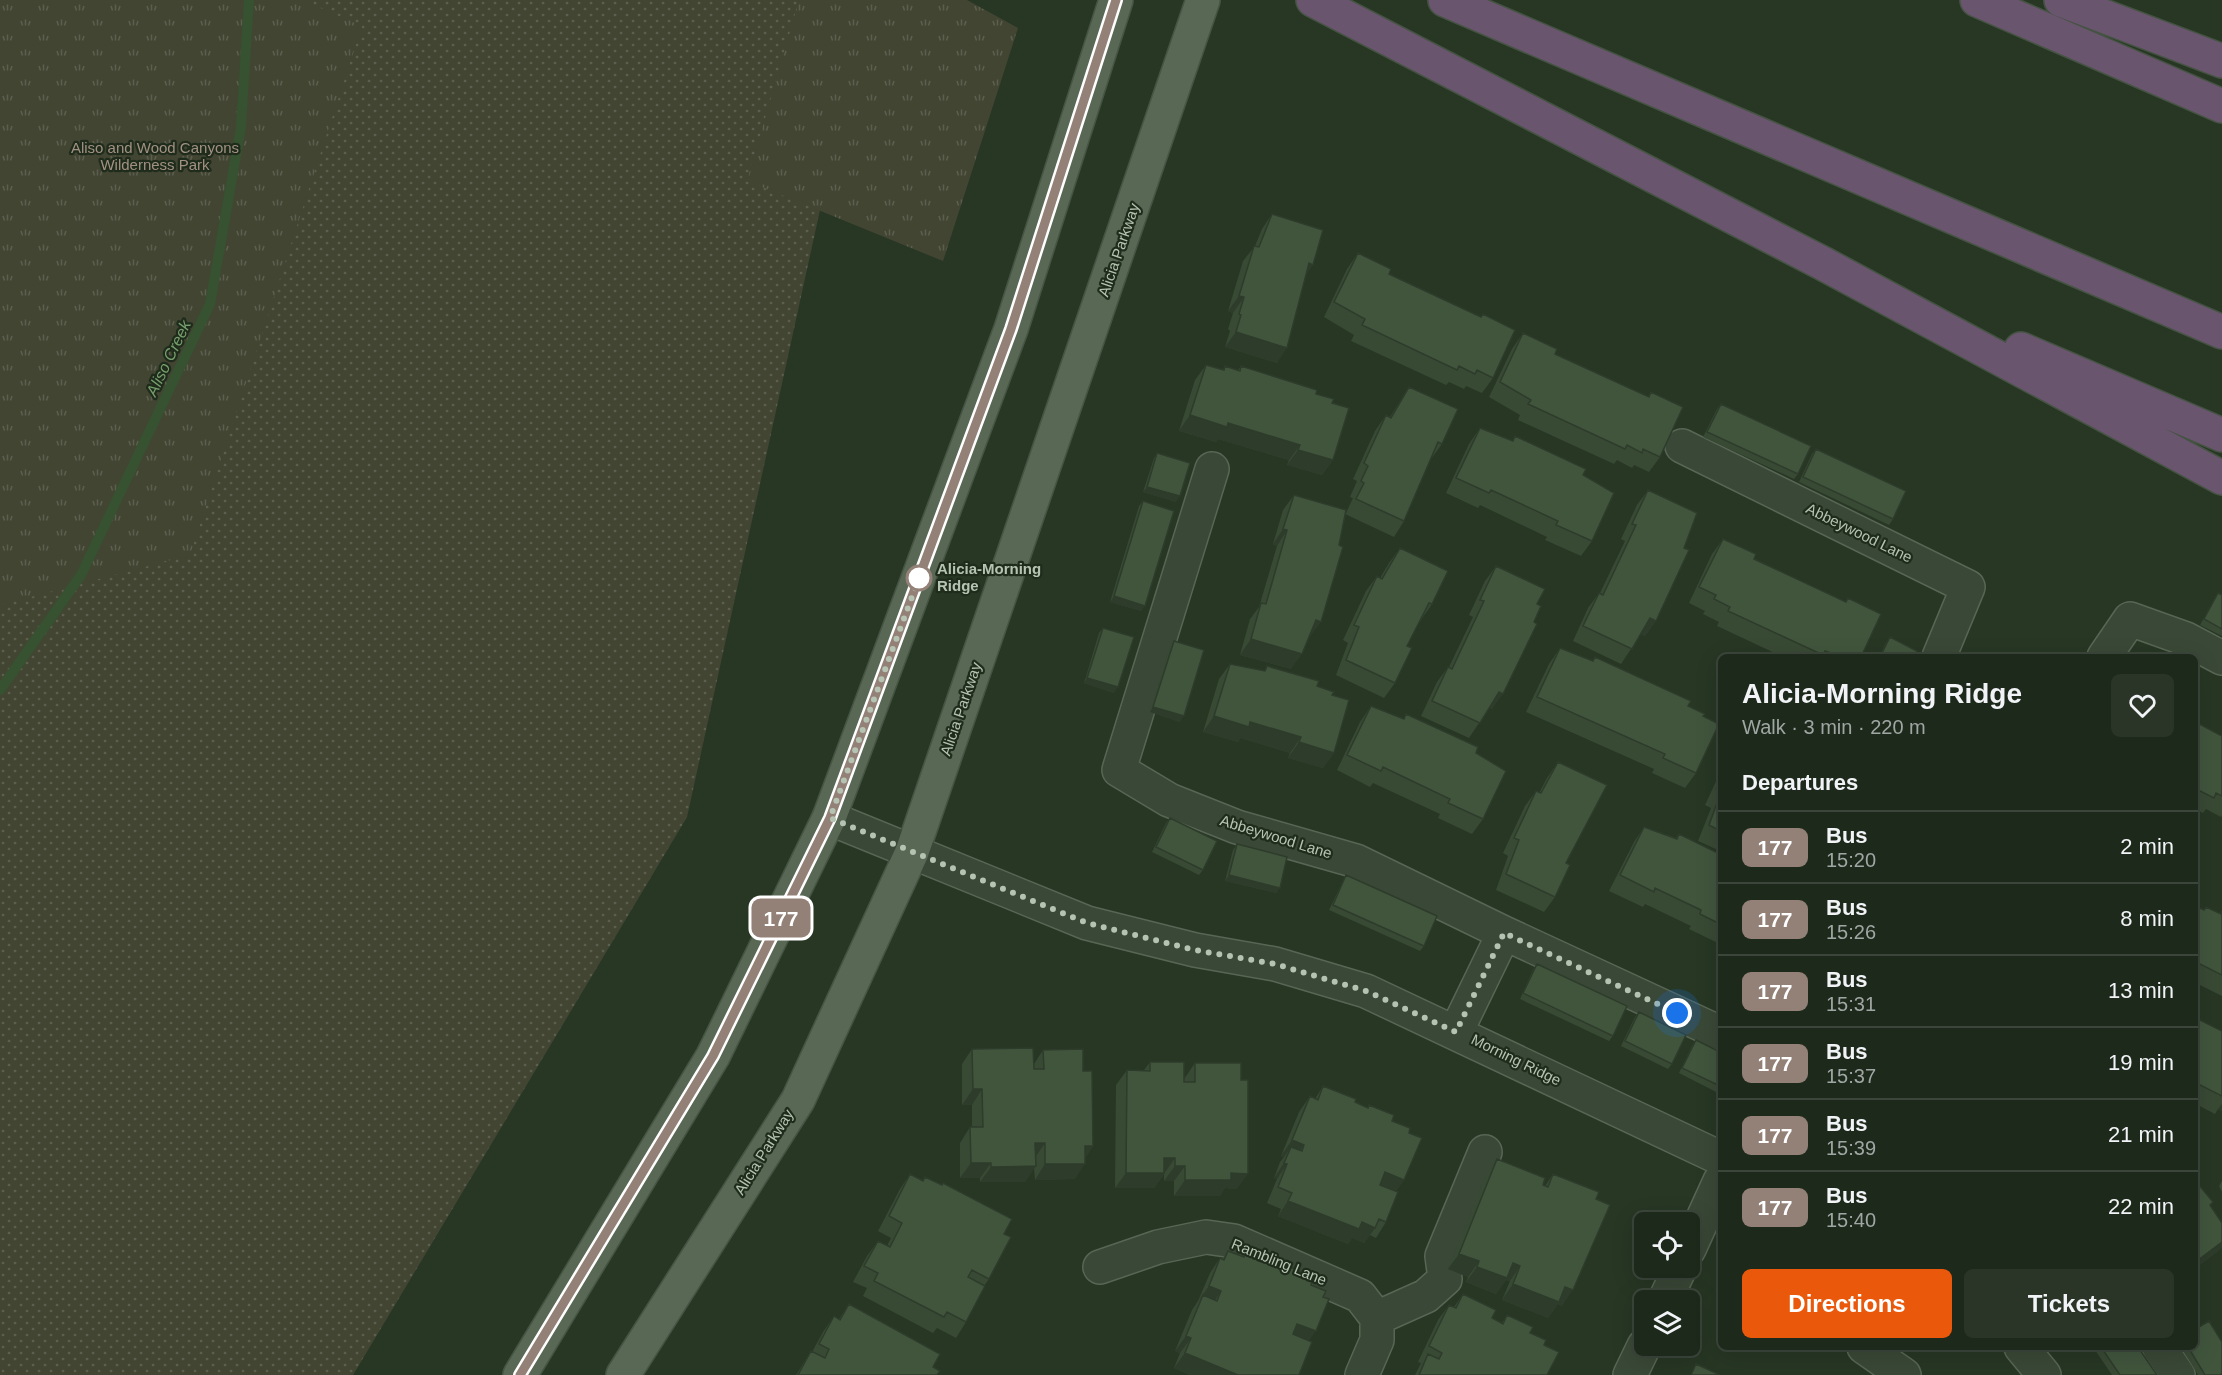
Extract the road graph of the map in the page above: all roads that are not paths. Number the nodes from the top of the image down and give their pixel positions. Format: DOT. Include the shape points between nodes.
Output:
graph roads {
  1 [pos="1203,0"];
  2 [pos="1313,0"];
  3 [pos="1445,0"];
  4 [pos="1977,0"];
  5 [pos="2061,0"];
  6 [pos="1111,13"];
  7 [pos="2222,61"];
  8 [pos="2222,106"];
  9 [pos="1824,264"];
  10 [pos="2222,332"];
  11 [pos="2222,435"];
  12 [pos="1682,446"];
  13 [pos="1212,469"];
  14 [pos="2222,478"];
  15 [pos="1940,654"];
  16 [pos="2106,654"];
  17 [pos="2222,658"];
  18 [pos="830,818"];
  19 [pos="912,852"];
  20 [pos="1504,933"];
  21 [pos="1456,1032"];
  22 [pos="1718,1032"];
  23 [pos="1485,1152"];
  24 [pos="1718,1157"];
  25 [pos="1718,1185"];
  26 [pos="1700,1225"];
  27 [pos="1100,1267"];
  28 [pos="1377,1318"];
  29 [pos="1868,1350"];
  30 [pos="2023,1350"];
  31 [pos="2161,1350"];
  32 [pos="1639,1356"];
  33 [pos="520,1375"];
  34 [pos="623,1375"];
  35 [pos="1362,1375"];
  36 [pos="1630,1375"];
  37 [pos="1904,1375"];
  38 [pos="2044,1375"];
  39 [pos="2178,1375"];
  1 -- 19 [label="main road, Alicia Parkway"];
  2 -- 9 [label="highway"];
  3 -- 10 [label="highway"];
  4 -- 8 [label="highway"];
  5 -- 7 [label="highway"];
  6 -- 18 [label="main road" via="1011,329"];
  9 -- 11 [label="highway"];
  9 -- 14 [label="highway"];
  12 -- 15 [label="street, Abbeywood Lane" via="1968,587"];
  13 -- 20 [label="street, Abbeywood Lane" via="1119,770 1169,800 1237,827 1356,861"];
  16 -- 17 [label="street" via="2130,618 2186,639"];
  18 -- 19 [label="street, Morning Ridge"];
  18 -- 33 [label="main road" via="713,1056"];
  19 -- 21 [label="street, Morning Ridge" via="1087,923 1195,950 1275,964 1366,991"];
  19 -- 34 [label="main road, Alicia Parkway" via="798,1100"];
  20 -- 21 [label="street"];
  20 -- 22 [label="street, Abbeywood Lane"];
  21 -- 24 [label="street, Morning Ridge"];
  23 -- 28 [label="street" via="1442,1256 1445,1279 1426,1296"];
  25 -- 26 [label="street"];
  27 -- 28 [label="street, Rambling Lane" via="1158,1247 1206,1237 1234,1241 1360,1296"];
  28 -- 35 [label="street" via="1377,1340"];
  29 -- 37 [label="street"];
  30 -- 38 [label="street"];
  31 -- 39 [label="street"];
  32 -- 36 [label="street"];
}
